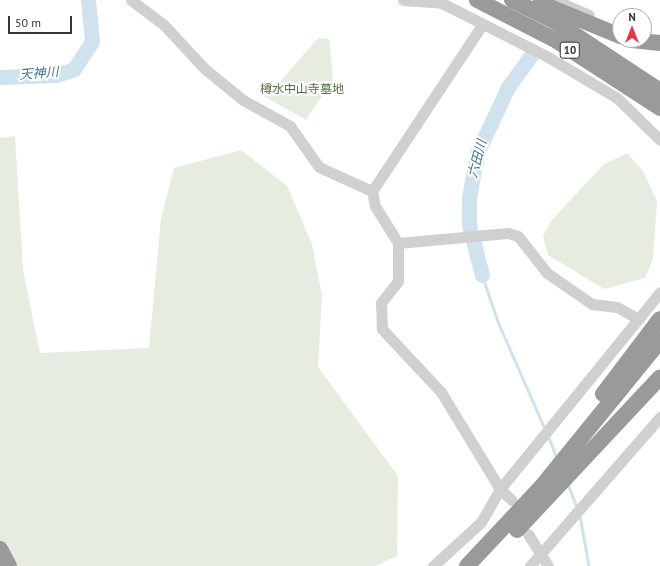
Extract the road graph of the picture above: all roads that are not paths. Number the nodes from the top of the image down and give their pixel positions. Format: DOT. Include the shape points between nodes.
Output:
graph roads {
  1 [pos="131,0"];
  2 [pos="404,0"];
  3 [pos="477,0"];
  4 [pos="512,0"];
  5 [pos="533,0"];
  6 [pos="555,0"];
  7 [pos="482,25"];
  8 [pos="612,26"];
  9 [pos="612,33"];
  10 [pos="598,69"];
  11 [pos="660,91"];
  12 [pos="660,108"];
  13 [pos="660,121"];
  14 [pos="660,140"];
  15 [pos="372,191"];
  16 [pos="398,243"];
  17 [pos="660,292"];
  18 [pos="639,319"];
  19 [pos="660,319"];
  20 [pos="660,341"];
  21 [pos="660,358"];
  22 [pos="660,377"];
  23 [pos="660,417"];
  24 [pos="571,469"];
  25 [pos="500,489"];
  26 [pos="531,497"];
  27 [pos="512,500"];
  28 [pos="528,534"];
  29 [pos="0,549"];
  30 [pos="542,552"];
  31 [pos="9,566"];
  32 [pos="433,566"];
  33 [pos="467,566"];
  34 [pos="480,566"];
  35 [pos="530,566"];
  36 [pos="548,566"];
  1 -- 15 [label="street" via="164,25 205,68 243,100 290,126 319,167"];
  2 -- 7 [label="street" via="442,3"];
  3 -- 10 [label="highway, 10" via="557,41"];
  4 -- 11 [label="highway, 10" via="554,21"];
  5 -- 9 [label="highway"];
  6 -- 8 [label="street"];
  7 -- 14 [label="street" via="548,57 612,94"];
  7 -- 15 [label="street"];
  10 -- 12 [label="highway, 10"];
  10 -- 13 [label="highway"];
  15 -- 16 [label="street" via="375,206"];
  16 -- 18 [label="street" via="513,235 547,273 592,304 617,308"];
  16 -- 25 [label="street" via="398,280 381,302 382,330 441,392"];
  17 -- 18 [label="street"];
  18 -- 25 [label="street"];
  19 -- 26 [label="highway" via="537,482"];
  20 -- 26 [label="highway"];
  21 -- 24 [label="highway" via="579,454"];
  22 -- 24 [label="highway"];
  23 -- 30 [label="street"];
  24 -- 34 [label="highway"];
  25 -- 27 [label="street"];
  25 -- 32 [label="street" via="481,522"];
  26 -- 33 [label="highway"];
  28 -- 30 [label="street"];
  29 -- 31 [label="highway"];
  30 -- 35 [label="street"];
  30 -- 36 [label="street"];
}
